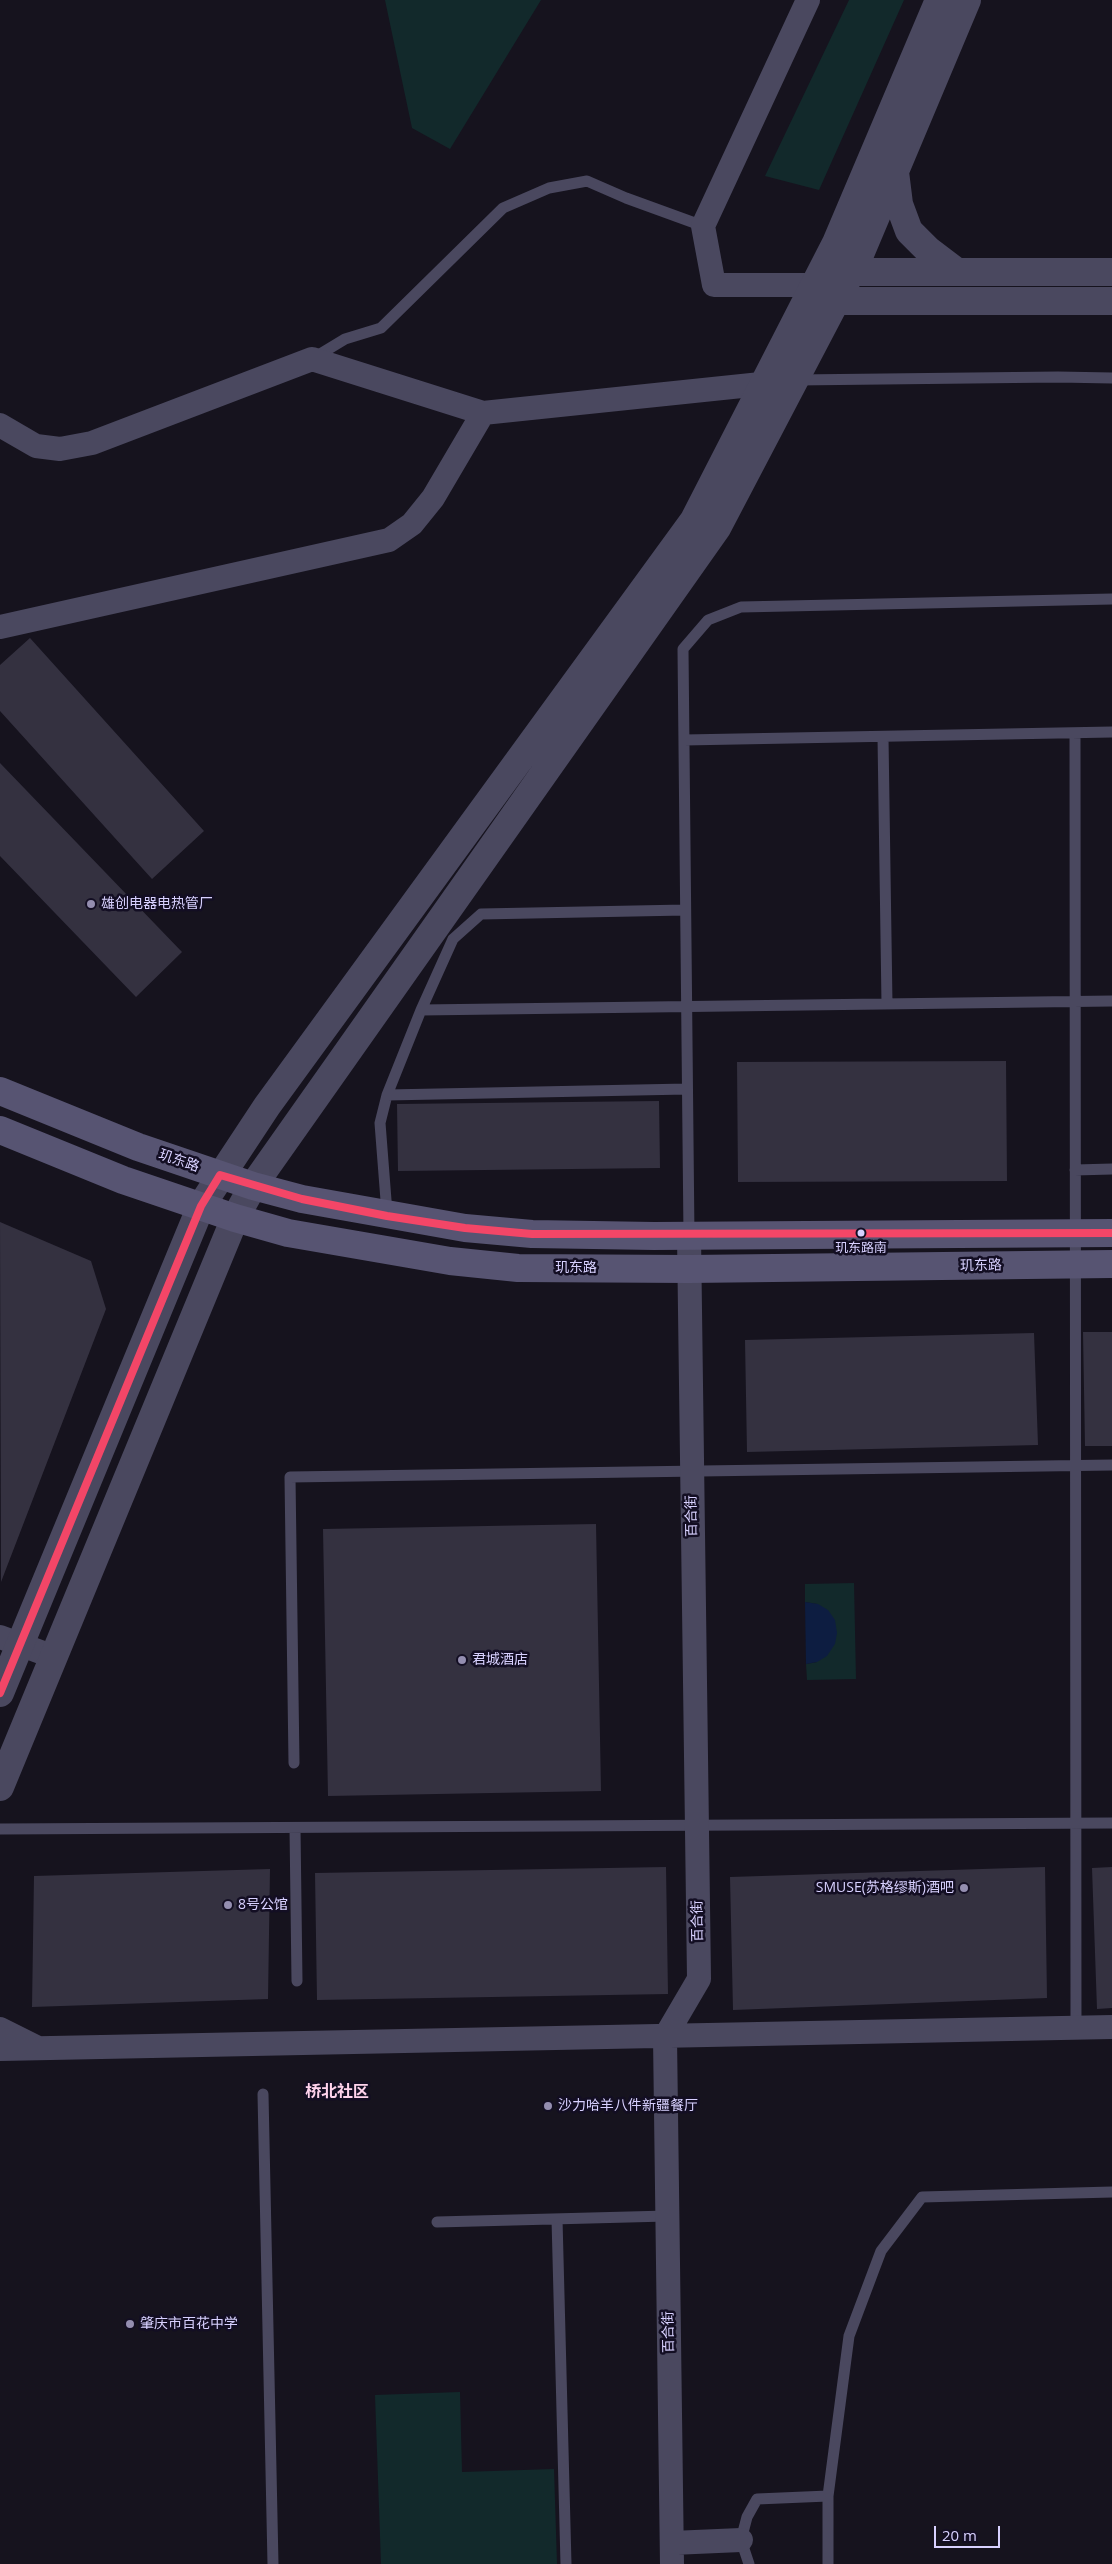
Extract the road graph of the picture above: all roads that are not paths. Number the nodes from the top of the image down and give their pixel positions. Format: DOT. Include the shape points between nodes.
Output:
graph roads {
  1 [pos="808,0"];
  2 [pos="939,0"];
  3 [pos="968,0"];
  4 [pos="895,172"];
  5 [pos="704,226"];
  6 [pos="851,272"];
  7 [pos="957,272"];
  8 [pos="1112,272"];
  9 [pos="814,285"];
  10 [pos="836,301"];
  11 [pos="1112,301"];
  12 [pos="312,359"];
  13 [pos="1112,378"];
  14 [pos="794,380"];
  15 [pos="766,383"];
  16 [pos="483,413"];
  17 [pos="0,425"];
  18 [pos="1112,600"];
  19 [pos="0,627"];
  20 [pos="1112,732"];
  21 [pos="1075,733"];
  22 [pos="883,737"];
  23 [pos="684,740"];
  24 [pos="685,910"];
  25 [pos="1075,1001"];
  26 [pos="1112,1001"];
  27 [pos="887,1004"];
  28 [pos="686,1006"];
  29 [pos="421,1010"];
  30 [pos="687,1089"];
  31 [pos="0,1090"];
  32 [pos="387,1095"];
  33 [pos="0,1130"];
  34 [pos="1112,1169"];
  35 [pos="1075,1170"];
  36 [pos="220,1175"];
  37 [pos="253,1186"];
  38 [pos="201,1206"];
  39 [pos="387,1216"];
  40 [pos="235,1218"];
  41 [pos="1075,1233"];
  42 [pos="1112,1233"];
  43 [pos="689,1236"];
  44 [pos="1112,1264"];
  45 [pos="1075,1265"];
  46 [pos="689,1269"];
  47 [pos="1112,1464"];
  48 [pos="1075,1465"];
  49 [pos="691,1471"];
  50 [pos="10,1640"];
  51 [pos="54,1657"];
  52 [pos="0,1693"];
  53 [pos="294,1763"];
  54 [pos="0,1787"];
  55 [pos="1112,1823"];
  56 [pos="1075,1824"];
  57 [pos="696,1826"];
  58 [pos="295,1828"];
  59 [pos="0,1829"];
  60 [pos="297,1981"];
  61 [pos="1112,2027"];
  62 [pos="1076,2028"];
  63 [pos="0,2029"];
  64 [pos="665,2037"];
  65 [pos="40,2048"];
  66 [pos="0,2049"];
  67 [pos="263,2094"];
  68 [pos="1112,2192"];
  69 [pos="667,2216"];
  70 [pos="557,2219"];
  71 [pos="437,2222"];
  72 [pos="828,2496"];
  73 [pos="741,2540"];
  74 [pos="672,2554"];
  75 [pos="272,2564"];
  76 [pos="566,2564"];
  77 [pos="749,2564"];
  78 [pos="828,2564"];
  1 -- 5 [label="street"];
  2 -- 9 [label="street" via="836,243"];
  3 -- 4 [label="street"];
  4 -- 6 [label="street"];
  4 -- 7 [label="street" via="899,204 909,231"];
  5 -- 9 [label="street" via="714,285"];
  5 -- 12 [label="lane" via="587,181 549,188 503,208 381,328 345,339"];
  6 -- 7 [label="street"];
  6 -- 9 [label="street"];
  6 -- 10 [label="street"];
  7 -- 8 [label="street"];
  9 -- 10 [label="street"];
  9 -- 15 [label="street"];
  10 -- 11 [label="street"];
  10 -- 14 [label="street"];
  12 -- 16 [label="street"];
  12 -- 17 [label="street" via="92,443 60,448 36,446"];
  13 -- 14 [label="lane"];
  14 -- 15 [label="street"];
  14 -- 37 [label="street" via="717,528"];
  15 -- 16 [label="street"];
  15 -- 36 [label="street" via="694,520 278,1090"];
  16 -- 19 [label="street" via="433,498 412,524 389,540"];
  18 -- 23 [label="lane" via="741,606 708,620 683,649"];
  20 -- 21 [label="lane"];
  21 -- 22 [label="lane"];
  21 -- 25 [label="lane"];
  22 -- 23 [label="lane"];
  22 -- 27 [label="lane"];
  23 -- 24 [label="lane"];
  24 -- 28 [label="lane"];
  24 -- 29 [label="lane" via="480,914 453,939"];
  25 -- 26 [label="lane"];
  25 -- 27 [label="lane"];
  25 -- 35 [label="lane"];
  27 -- 28 [label="lane"];
  28 -- 29 [label="lane"];
  28 -- 30 [label="lane"];
  29 -- 32 [label="lane"];
  30 -- 32 [label="lane"];
  30 -- 43 [label="lane"];
  31 -- 36 [label="main road, 玑东路" via="138,1147"];
  32 -- 39 [label="lane" via="380,1123"];
  33 -- 38 [label="main road, 玑东路" via="123,1180"];
  34 -- 35 [label="lane"];
  35 -- 41 [label="lane"];
  36 -- 37 [label="main road, 玑东路"];
  36 -- 38 [label="street"];
  37 -- 39 [label="main road, 玑东路"];
  37 -- 40 [label="street"];
  38 -- 40 [label="main road, 玑东路"];
  38 -- 50 [label="street"];
  39 -- 43 [label="main road, 玑东路" via="532,1234"];
  40 -- 46 [label="main road, 玑东路" via="288,1232 450,1261 518,1268"];
  40 -- 51 [label="street"];
  41 -- 42 [label="main road, 玑东路"];
  41 -- 43 [label="main road, 玑东路"];
  41 -- 45 [label="lane"];
  43 -- 46 [label="street, 百合街"];
  44 -- 45 [label="main road, 玑东路"];
  45 -- 46 [label="main road, 玑东路"];
  45 -- 48 [label="lane"];
  46 -- 49 [label="street, 百合街"];
  47 -- 48 [label="lane"];
  48 -- 49 [label="lane"];
  48 -- 56 [label="lane"];
  49 -- 53 [label="lane" via="290,1478"];
  49 -- 57 [label="street, 百合街"];
  50 -- 51 [label="street"];
  50 -- 52 [label="street"];
  51 -- 54 [label="street"];
  55 -- 56 [label="lane"];
  56 -- 57 [label="lane"];
  56 -- 62 [label="lane"];
  57 -- 58 [label="lane"];
  57 -- 64 [label="street, 百合街" via="699,1979"];
  58 -- 59 [label="lane"];
  58 -- 60 [label="lane"];
  61 -- 62 [label="street"];
  62 -- 64 [label="street"];
  63 -- 65 [label="street"];
  64 -- 65 [label="street"];
  64 -- 69 [label="street, 百合街"];
  65 -- 66 [label="street"];
  67 -- 75 [label="lane"];
  68 -- 72 [label="lane" via="922,2197 881,2251 849,2336"];
  69 -- 70 [label="lane"];
  69 -- 74 [label="street, 百合街"];
  70 -- 71 [label="lane"];
  70 -- 76 [label="lane"];
  72 -- 73 [label="lane" via="757,2499 747,2517"];
  72 -- 78 [label="lane"];
  73 -- 74 [label="street"];
  73 -- 77 [label="lane"];
}
